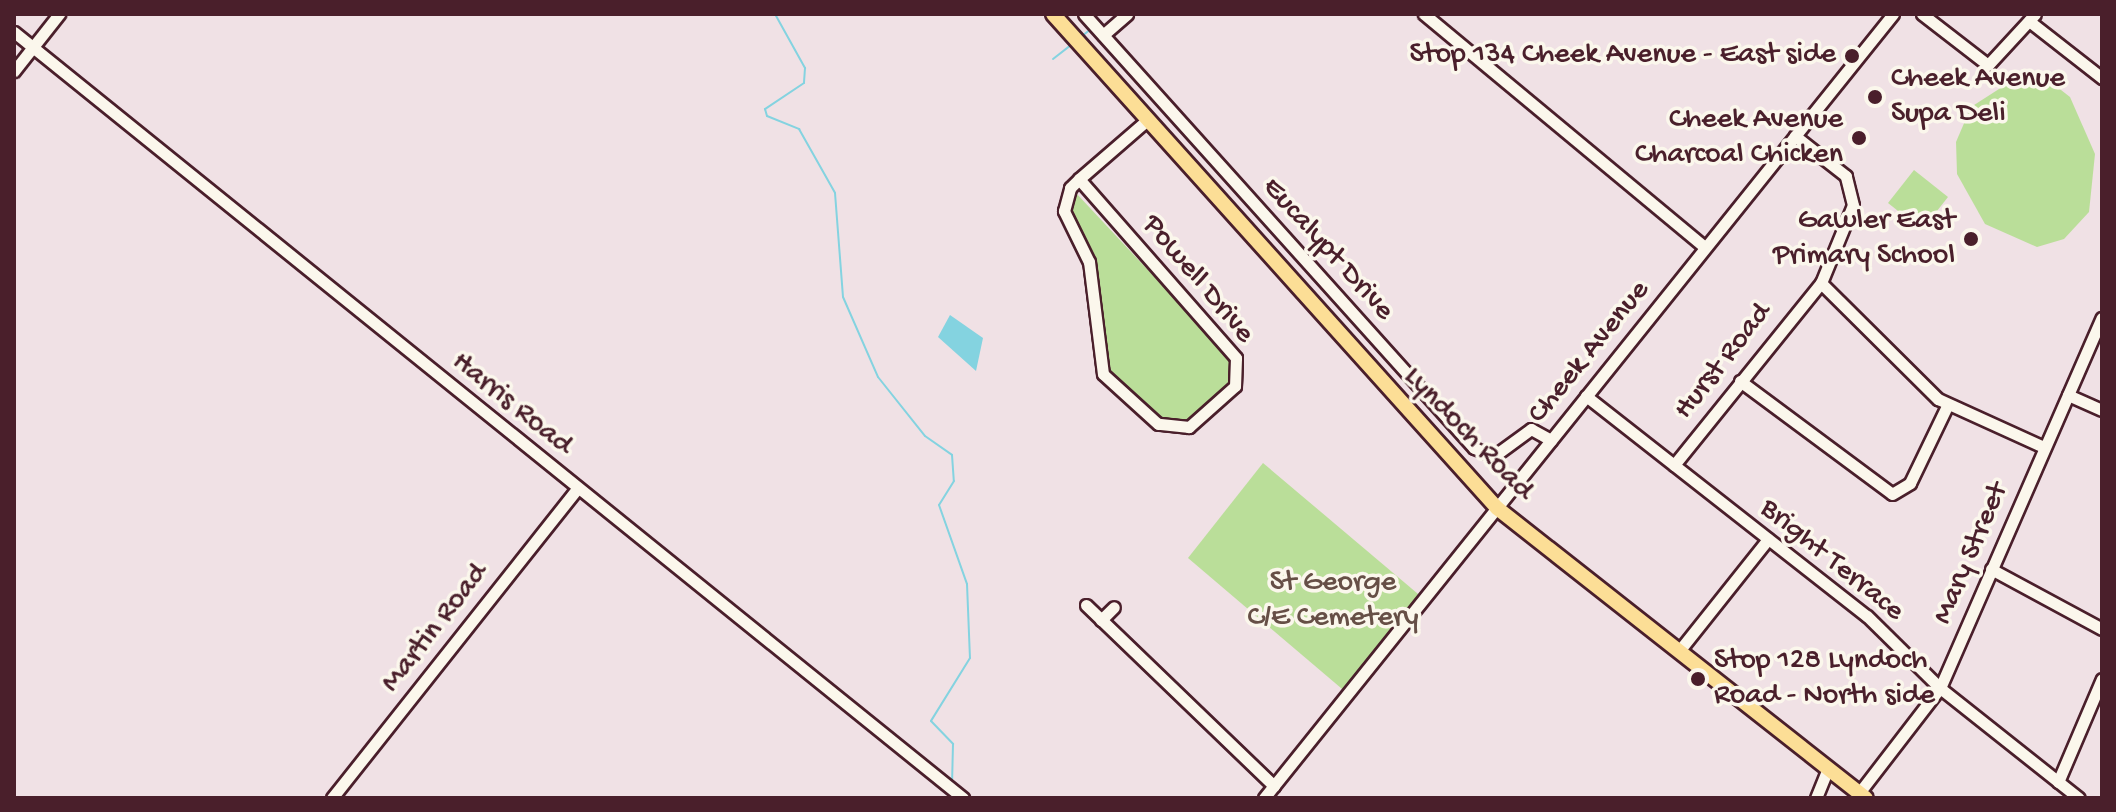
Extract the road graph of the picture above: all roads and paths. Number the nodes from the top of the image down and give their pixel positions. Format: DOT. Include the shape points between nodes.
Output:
graph roads {
  1 [pos="59,14"];
  2 [pos="1053,14"];
  3 [pos="1084,14"];
  4 [pos="1127,14"];
  5 [pos="1424,14"];
  6 [pos="1893,14"];
  7 [pos="1922,14"];
  8 [pos="2032,17"];
  9 [pos="14,32"];
  10 [pos="1103,35"];
  11 [pos="31,48"];
  12 [pos="14,71"];
  13 [pos="2102,78"];
  14 [pos="1147,120"];
  15 [pos="1795,136"];
  16 [pos="1079,179"];
  17 [pos="1705,247"];
  18 [pos="1821,283"];
  19 [pos="2102,318"];
  20 [pos="1740,381"];
  21 [pos="2068,395"];
  22 [pos="1586,396"];
  23 [pos="1947,406"];
  24 [pos="2102,410"];
  25 [pos="1551,440"];
  26 [pos="2044,447"];
  27 [pos="1674,465"];
  28 [pos="577,489"];
  29 [pos="1497,508"];
  30 [pos="1768,539"];
  31 [pos="1991,569"];
  32 [pos="1086,605"];
  33 [pos="1114,607"];
  34 [pos="1101,620"];
  35 [pos="2102,629"];
  36 [pos="1679,651"];
  37 [pos="2102,679"];
  38 [pos="1940,688"];
  39 [pos="1828,768"];
  40 [pos="2058,782"];
  41 [pos="1274,786"];
  42 [pos="954,792"];
  43 [pos="1862,796"];
  44 [pos="332,798"];
  45 [pos="1264,798"];
  46 [pos="1816,798"];
  47 [pos="2079,798"];
  1 -- 11 [label="street"];
  2 -- 14 [label="main road, Lyndoch Road"];
  3 -- 10 [label="street, Eucalypt Drive"];
  4 -- 10 [label="street"];
  5 -- 17 [label="street"];
  6 -- 15 [label="street, Cheek Avenue"];
  7 -- 8 [label="street" via="1988,65"];
  8 -- 13 [label="street"];
  9 -- 11 [label="street, Harris Road"];
  10 -- 25 [label="street, Eucalypt Drive" via="1474,448 1494,456 1531,429"];
  11 -- 12 [label="street"];
  11 -- 28 [label="street, Harris Road"];
  14 -- 16 [label="street, Powell Drive"];
  14 -- 29 [label="main road, Lyndoch Road"];
  15 -- 17 [label="street, Cheek Avenue"];
  15 -- 18 [label="street, Hurst Road" via="1853,187"];
  16 -- 16 [label="street, Powell Drive" via="1064,197 1064,211 1089,262 1103,374 1158,424 1189,427 1235,386 1236,358"];
  17 -- 22 [label="street, Cheek Avenue"];
  18 -- 20 [label="street, Hurst Road"];
  18 -- 23 [label="street"];
  19 -- 21 [label="street, Mary Street"];
  20 -- 23 [label="street" via="1892,494 1910,483"];
  20 -- 27 [label="street, Hurst Road"];
  21 -- 24 [label="street"];
  21 -- 26 [label="street, Mary Street"];
  22 -- 25 [label="street, Cheek Avenue"];
  22 -- 27 [label="street, Bright Terrace"];
  23 -- 26 [label="street"];
  25 -- 29 [label="street, Cheek Avenue"];
  26 -- 31 [label="street, Mary Street"];
  27 -- 30 [label="street, Bright Terrace"];
  28 -- 42 [label="street, Harris Road"];
  28 -- 44 [label="street, Martin Road"];
  29 -- 36 [label="main road, Lyndoch Road"];
  29 -- 41 [label="street, Cheek Avenue"];
  30 -- 36 [label="street"];
  30 -- 38 [label="street, Bright Terrace" via="1867,616"];
  31 -- 35 [label="street"];
  31 -- 38 [label="street, Mary Street"];
  32 -- 34 [label="street"];
  33 -- 34 [label="street"];
  34 -- 41 [label="street"];
  36 -- 39 [label="main road, Lyndoch Road"];
  37 -- 40 [label="street"];
  38 -- 40 [label="street, Bright Terrace"];
  38 -- 43 [label="street, Mary Street"];
  39 -- 43 [label="main road, Lyndoch Road"];
  39 -- 46 [label="street"];
  40 -- 47 [label="street, Bright Terrace"];
  41 -- 45 [label="street, Cheek Avenue"];
}
